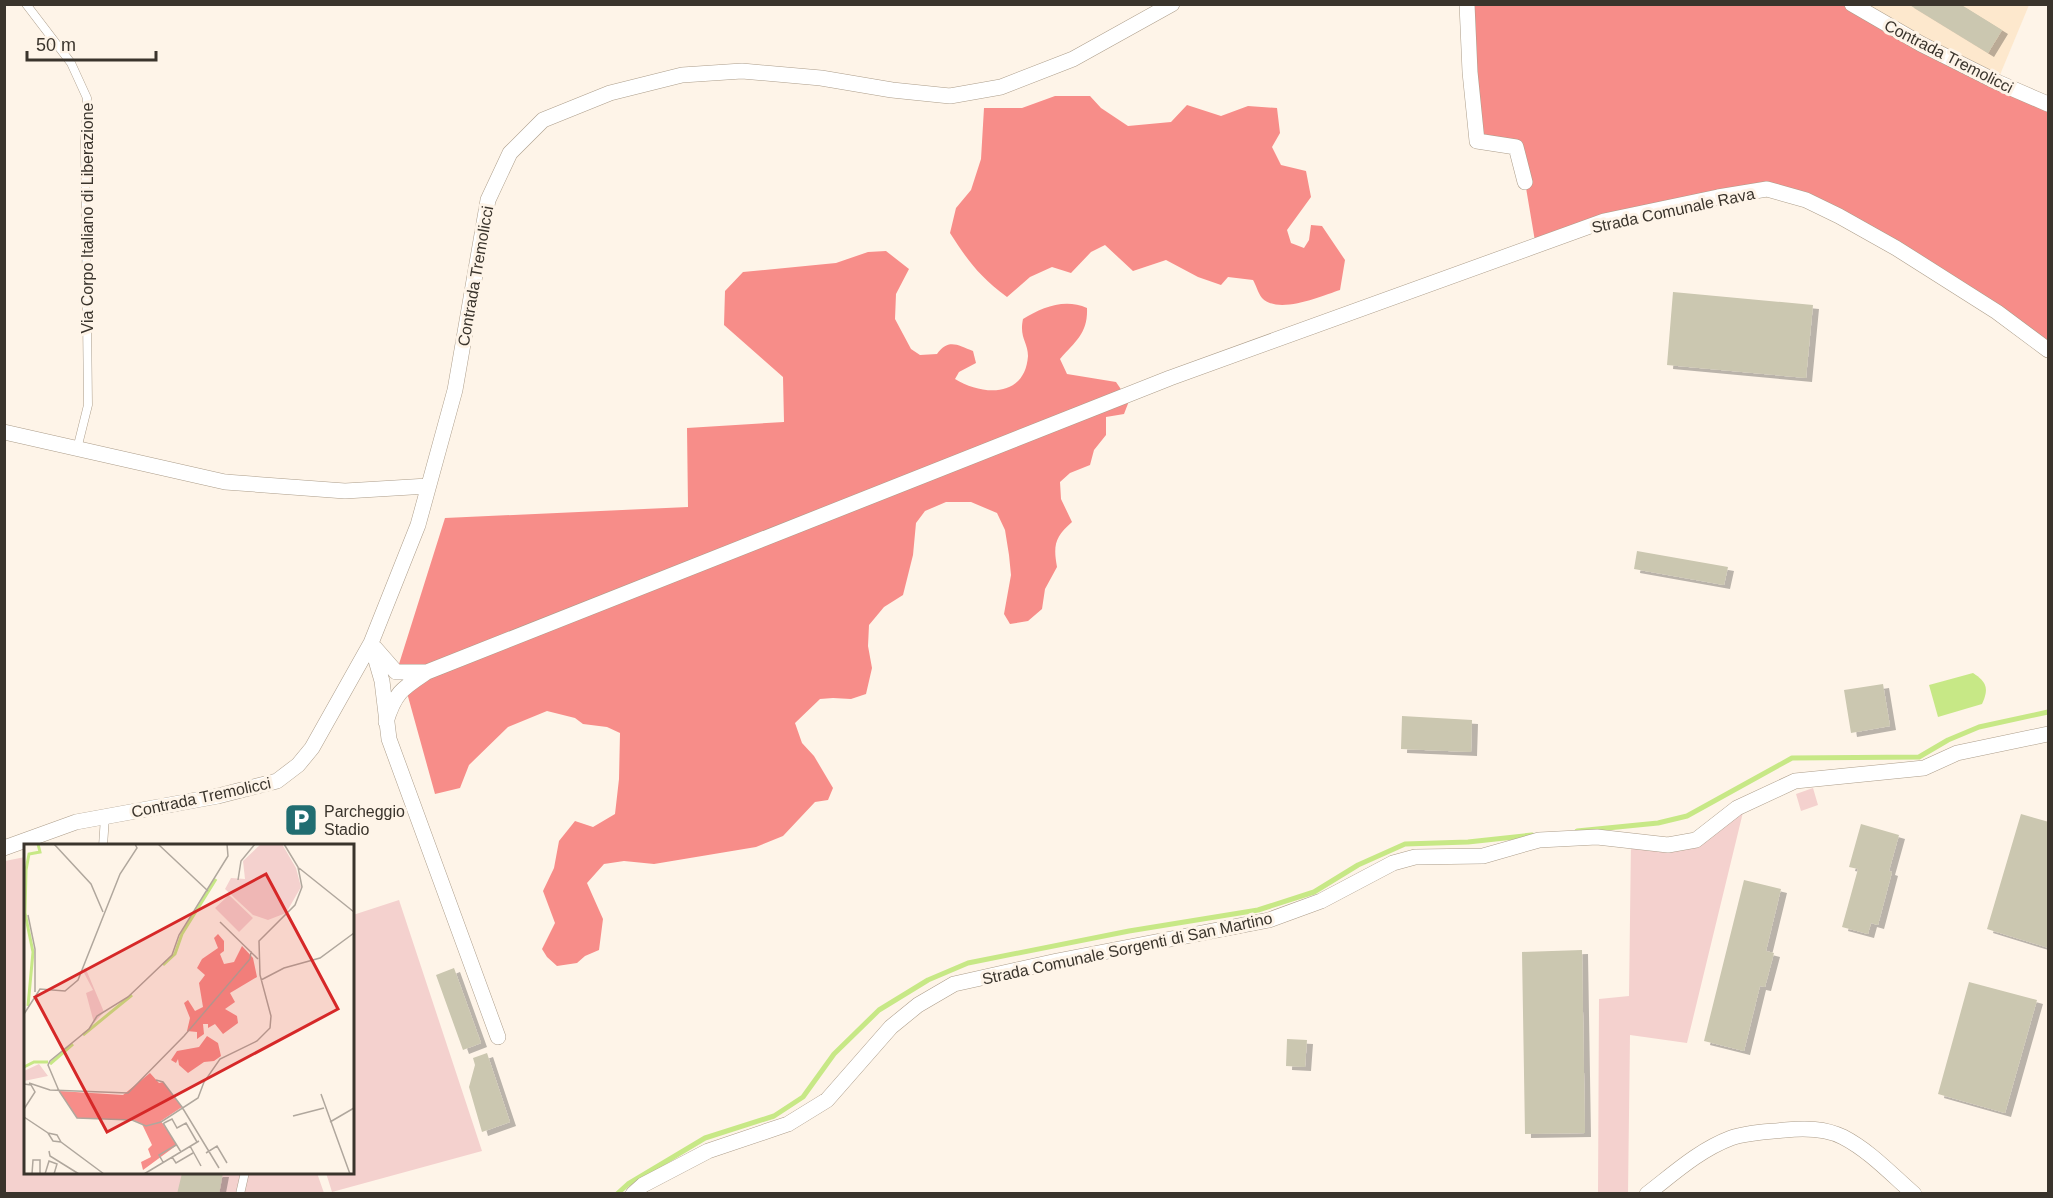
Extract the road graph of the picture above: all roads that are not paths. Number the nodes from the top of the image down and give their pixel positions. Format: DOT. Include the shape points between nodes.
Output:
graph roads {
  1 [pos="26,4"];
  2 [pos="1172,4"];
  3 [pos="1467,4"];
  4 [pos="1852,4"];
  5 [pos="2049,104"];
  6 [pos="1525,182"];
  7 [pos="2049,350"];
  8 [pos="4,432"];
  9 [pos="77,449"];
  10 [pos="428,486"];
  11 [pos="371,643"];
  12 [pos="396,672"];
  13 [pos="427,672"];
  14 [pos="382,683"];
  15 [pos="401,689"];
  16 [pos="386,722"];
  17 [pos="2049,734"];
  18 [pos="105,817"];
  19 [pos="103,844"];
  20 [pos="4,848"];
  21 [pos="498,1037"];
  22 [pos="245,1174"];
  23 [pos="240,1194"];
  24 [pos="633,1194"];
  25 [pos="1647,1194"];
  26 [pos="1914,1194"];
  1 -- 9 [label="lane, Via Corpo Italiano di Liberazione" via="71,63 87,98 88,405"];
  2 -- 10 [label="street, Contrada Tremolicci" via="1073,58 1002,87 950,96 742,71 682,75 610,93 543,120 510,153 488,200 455,390"];
  3 -- 6 [label="street" via="1477,141 1516,147"];
  4 -- 5 [label="street, Contrada Tremolicci" via="1921,44"];
  7 -- 13 [label="street, Strada Comunale Rava" via="1896,248 1806,200 1767,189 1604,221 1170,378"];
  8 -- 9 [label="street"];
  9 -- 10 [label="street" via="225,482 345,492"];
  10 -- 11 [label="street, Contrada Tremolicci" via="418,525"];
  11 -- 12 [label="street"];
  11 -- 14 [label="street"];
  11 -- 18 [label="street, Contrada Tremolicci" via="312,748 277,781"];
  12 -- 13 [label="street"];
  12 -- 14 [label="street"];
  13 -- 15 [label="street"];
  14 -- 15 [label="street" via="390,691"];
  14 -- 16 [label="street"];
  15 -- 16 [label="street"];
  16 -- 21 [label="street"];
  17 -- 24 [label="street, Strada Comunale Sorgenti di San Martino" via="1957,753 1924,768 1795,781 1737,808 1696,840 1668,845 1597,837 1539,840 1483,856 1415,857 1393,863 1321,901 1269,920 954,984 891,1027 826,1100 789,1124 708,1151"];
  18 -- 19 [label="lane"];
  18 -- 20 [label="street, Contrada Tremolicci" via="76,822"];
  22 -- 23 [label="lane"];
  25 -- 26 [label="street" via="1694,1158 1731,1138 1803,1128 1824,1130 1863,1149"];
}
